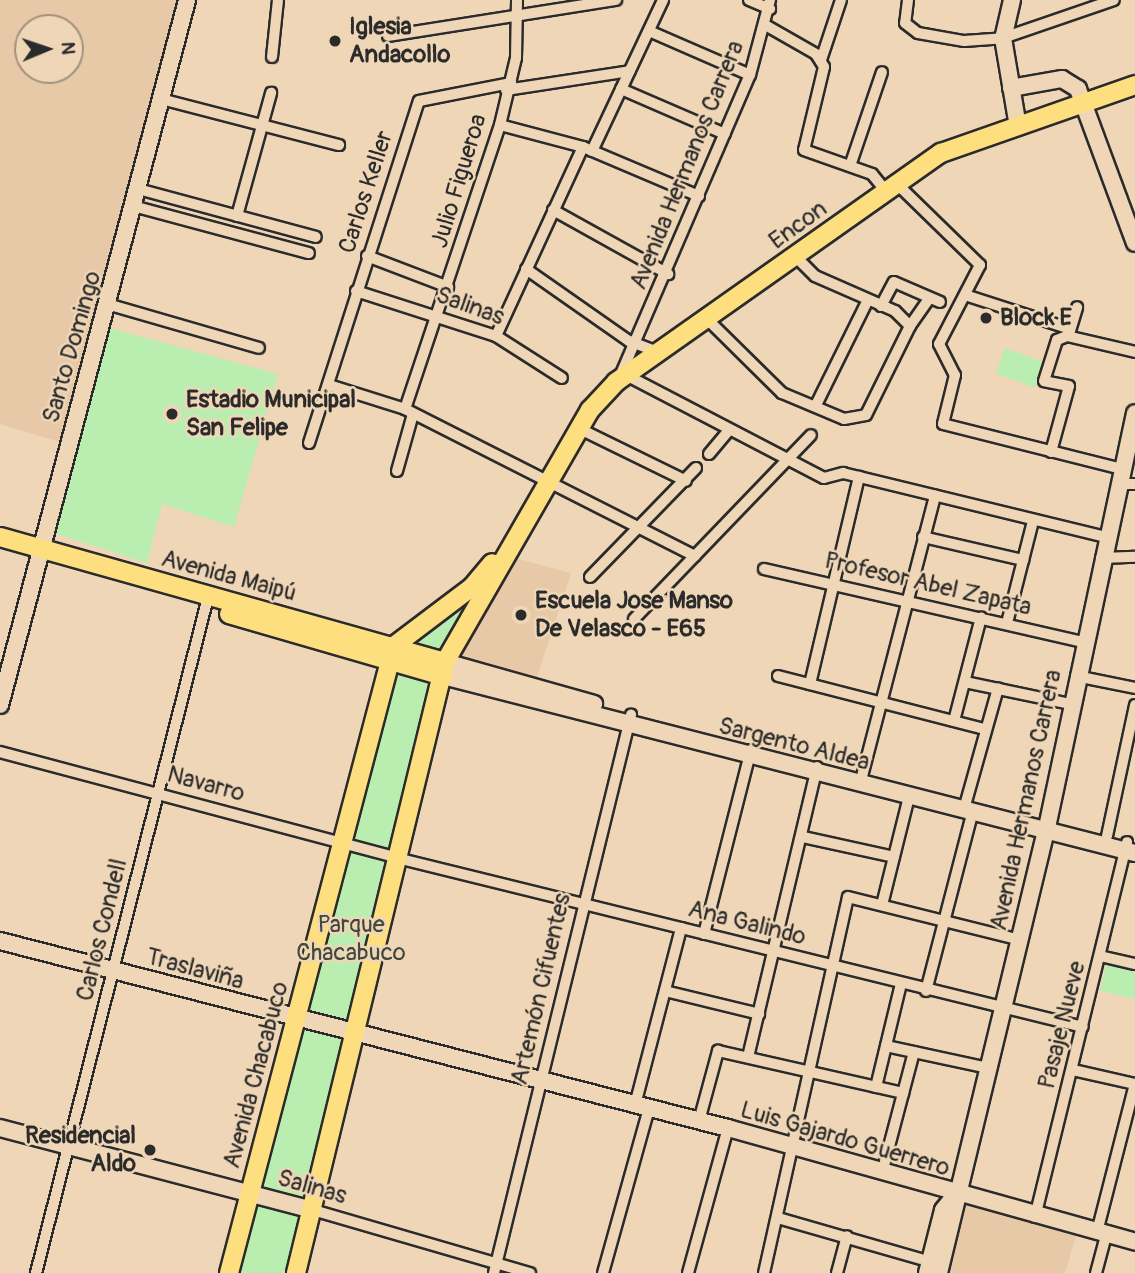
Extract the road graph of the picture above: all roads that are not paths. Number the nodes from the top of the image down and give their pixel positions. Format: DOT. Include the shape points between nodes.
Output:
graph roads {
  1 [pos="187,0"];
  2 [pos="278,0"];
  3 [pos="517,0"];
  4 [pos="616,0"];
  5 [pos="663,0"];
  6 [pos="749,0"];
  7 [pos="841,0"];
  8 [pos="908,0"];
  9 [pos="1012,0"];
  10 [pos="1114,0"];
  11 [pos="770,5"];
  12 [pos="1088,5"];
  13 [pos="518,15"];
  14 [pos="767,26"];
  15 [pos="649,31"];
  16 [pos="388,36"];
  17 [pos="1003,38"];
  18 [pos="272,57"];
  19 [pos="821,60"];
  20 [pos="630,71"];
  21 [pos="882,72"];
  22 [pos="750,75"];
  23 [pos="1135,85"];
  24 [pos="509,86"];
  25 [pos="1011,88"];
  26 [pos="621,89"];
  27 [pos="271,93"];
  28 [pos="162,99"];
  29 [pos="1086,102"];
  30 [pos="500,125"];
  31 [pos="262,126"];
  32 [pos="1017,127"];
  33 [pos="725,134"];
  34 [pos="339,145"];
  35 [pos="587,149"];
  36 [pos="850,166"];
  37 [pos="891,187"];
  38 [pos="138,189"];
  39 [pos="699,196"];
  40 [pos="134,206"];
  41 [pos="553,210"];
  42 [pos="237,216"];
  43 [pos="1133,232"];
  44 [pos="316,237"];
  45 [pos="309,253"];
  46 [pos="366,256"];
  47 [pos="796,257"];
  48 [pos="526,269"];
  49 [pos="668,274"];
  50 [pos="448,287"];
  51 [pos="356,291"];
  52 [pos="965,295"];
  53 [pos="868,300"];
  54 [pos="107,304"];
  55 [pos="881,306"];
  56 [pos="1077,307"];
  57 [pos="440,318"];
  58 [pos="709,321"];
  59 [pos="910,326"];
  60 [pos="1069,333"];
  61 [pos="496,336"];
  62 [pos="639,345"];
  63 [pos="259,348"];
  64 [pos="1135,352"];
  65 [pos="661,353"];
  66 [pos="562,378"];
  67 [pos="621,379"];
  68 [pos="329,386"];
  69 [pos="816,405"];
  70 [pos="409,412"];
  71 [pos="1135,413"];
  72 [pos="578,428"];
  73 [pos="729,430"];
  74 [pos="811,435"];
  75 [pos="309,443"];
  76 [pos="1051,452"];
  77 [pos="709,454"];
  78 [pos="788,458"];
  79 [pos="696,468"];
  80 [pos="397,471"];
  81 [pos="859,477"];
  82 [pos="1120,477"];
  83 [pos="686,481"];
  84 [pos="548,484"];
  85 [pos="1135,484"];
  86 [pos="935,496"];
  87 [pos="1033,521"];
  88 [pos="642,528"];
  89 [pos="0,537"];
  90 [pos="923,537"];
  91 [pos="1105,537"];
  92 [pos="0,549"];
  93 [pos="37,554"];
  94 [pos="695,556"];
  95 [pos="1135,557"];
  96 [pos="1101,558"];
  97 [pos="1023,560"];
  98 [pos="764,569"];
  99 [pos="590,577"];
  100 [pos="835,585"];
  101 [pos="908,600"];
  102 [pos="207,602"];
  103 [pos="981,617"];
  104 [pos="634,619"];
  105 [pos="1007,623"];
  106 [pos="1082,642"];
  107 [pos="393,654"];
  108 [pos="444,669"];
  109 [pos="778,676"];
  110 [pos="1076,676"];
  111 [pos="965,682"];
  112 [pos="810,684"];
  113 [pos="998,688"];
  114 [pos="1135,688"];
  115 [pos="1070,704"];
  116 [pos="0,705"];
  117 [pos="1135,705"];
  118 [pos="881,706"];
  119 [pos="630,720"];
  120 [pos="954,721"];
  121 [pos="985,729"];
  122 [pos="0,752"];
  123 [pos="750,752"];
  124 [pos="817,769"];
  125 [pos="862,780"];
  126 [pos="158,793"];
  127 [pos="909,797"];
  128 [pos="969,808"];
  129 [pos="1047,827"];
  130 [pos="1107,836"];
  131 [pos="803,837"];
  132 [pos="343,841"];
  133 [pos="1131,847"];
  134 [pos="894,857"];
  135 [pos="401,859"];
  136 [pos="582,903"];
  137 [pos="881,905"];
  138 [pos="945,921"];
  139 [pos="681,928"];
  140 [pos="704,934"];
  141 [pos="1021,940"];
  142 [pos="0,941"];
  143 [pos="774,952"];
  144 [pos="1100,956"];
  145 [pos="1135,964"];
  146 [pos="831,967"];
  147 [pos="113,971"];
  148 [pos="901,984"];
  149 [pos="926,990"];
  150 [pos="665,991"];
  151 [pos="1002,1010"];
  152 [pos="759,1014"];
  153 [pos="296,1019"];
  154 [pos="1083,1027"];
  155 [pos="357,1034"];
  156 [pos="886,1046"];
  157 [pos="914,1052"];
  158 [pos="748,1057"];
  159 [pos="988,1068"];
  160 [pos="1073,1070"];
  161 [pos="805,1071"];
  162 [pos="542,1081"];
  163 [pos="1135,1084"];
  164 [pos="876,1087"];
  165 [pos="903,1093"];
  166 [pos="642,1107"];
  167 [pos="699,1121"];
  168 [pos="0,1128"];
  169 [pos="728,1128"];
  170 [pos="69,1146"];
  171 [pos="794,1146"];
  172 [pos="882,1173"];
  173 [pos="250,1193"];
  174 [pos="955,1195"];
  175 [pos="313,1210"];
  176 [pos="1035,1217"];
  177 [pos="778,1218"];
  178 [pos="1101,1233"];
  179 [pos="846,1236"];
  180 [pos="1135,1242"];
  181 [pos="924,1266"];
  182 [pos="495,1268"];
  183 [pos="36,1273"];
  184 [pos="229,1273"];
  185 [pos="296,1273"];
  186 [pos="530,1273"];
  187 [pos="603,1273"];
  188 [pos="688,1273"];
  189 [pos="764,1273"];
  190 [pos="837,1273"];
  191 [pos="939,1273"];
  192 [pos="1096,1273"];
  1 -- 28 [label="street, Santo Domingo"];
  2 -- 18 [label="street"];
  3 -- 13 [label="street, Julio Figueroa"];
  4 -- 13 [label="street"];
  5 -- 15 [label="street"];
  6 -- 11 [label="street"];
  7 -- 19 [label="street"];
  8 -- 17 [label="street" via="905,23 918,33"];
  9 -- 17 [label="street"];
  10 -- 12 [label="street"];
  11 -- 14 [label="street, Avenida Hermanos Carrera"];
  12 -- 17 [label="street"];
  13 -- 16 [label="street"];
  13 -- 24 [label="street, Julio Figueroa"];
  14 -- 19 [label="street"];
  14 -- 22 [label="street, Avenida Hermanos Carrera"];
  15 -- 20 [label="street"];
  15 -- 22 [label="street"];
  17 -- 25 [label="street"];
  19 -- 36 [label="street" via="825,77 802,146"];
  20 -- 24 [label="street, Carlos Keller"];
  20 -- 26 [label="street"];
  21 -- 36 [label="street"];
  22 -- 33 [label="street, Avenida Hermanos Carrera"];
  23 -- 29 [label="main road, Encon"];
  24 -- 30 [label="street, Julio Figueroa"];
  24 -- 46 [label="street, Carlos Keller" via="419,101"];
  25 -- 29 [label="street" via="1062,79"];
  25 -- 32 [label="street"];
  26 -- 33 [label="street"];
  26 -- 35 [label="street"];
  27 -- 31 [label="street"];
  28 -- 31 [label="street"];
  28 -- 38 [label="street, Santo Domingo"];
  29 -- 32 [label="main road, Encon"];
  29 -- 43 [label="street"];
  30 -- 35 [label="street"];
  30 -- 50 [label="street, Julio Figueroa"];
  31 -- 34 [label="street"];
  31 -- 42 [label="street"];
  32 -- 37 [label="main road, Encon" via="941,153"];
  33 -- 39 [label="street, Avenida Hermanos Carrera"];
  35 -- 39 [label="street"];
  35 -- 41 [label="street"];
  36 -- 37 [label="street"];
  37 -- 47 [label="main road, Encon"];
  37 -- 52 [label="street" via="978,260"];
  38 -- 40 [label="street, Santo Domingo"];
  38 -- 42 [label="street"];
  39 -- 49 [label="street, Avenida Hermanos Carrera"];
  40 -- 45 [label="street"];
  40 -- 54 [label="street, Santo Domingo"];
  41 -- 48 [label="street"];
  41 -- 49 [label="street"];
  42 -- 44 [label="street"];
  46 -- 50 [label="street, Salinas"];
  46 -- 51 [label="street, Carlos Keller"];
  47 -- 53 [label="street" via="815,276"];
  47 -- 58 [label="main road, Encon"];
  48 -- 61 [label="street"];
  48 -- 62 [label="street"];
  49 -- 62 [label="street, Avenida Hermanos Carrera"];
  50 -- 57 [label="street, Julio Figueroa"];
  51 -- 57 [label="street, Salinas"];
  51 -- 68 [label="street, Carlos Keller"];
  52 -- 60 [label="street"];
  52 -- 76 [label="street" via="940,341 955,376 943,424"];
  53 -- 55 [label="street"];
  53 -- 69 [label="street"];
  54 -- 63 [label="street"];
  54 -- 93 [label="street, Santo Domingo"];
  55 -- 59 [label="street"];
  55 -- 59 [label="street" via="894,282 934,300"];
  56 -- 60 [label="street"];
  57 -- 61 [label="street, Salinas"];
  57 -- 70 [label="street, Julio Figueroa"];
  58 -- 65 [label="main road, Encon"];
  58 -- 69 [label="street" via="782,393"];
  59 -- 69 [label="street" via="866,415 844,419"];
  60 -- 64 [label="street"];
  60 -- 76 [label="street" via="1057,340 1044,381 1069,386"];
  61 -- 66 [label="street, Salinas"];
  62 -- 65 [label="street"];
  62 -- 67 [label="street, Avenida Hermanos Carrera"];
  65 -- 67 [label="main road, Encon"];
  67 -- 72 [label="main road, Encon"];
  67 -- 73 [label="street"];
  68 -- 70 [label="street"];
  68 -- 75 [label="street, Carlos Keller"];
  70 -- 80 [label="street, Julio Figueroa"];
  70 -- 84 [label="street"];
  71 -- 82 [label="street, Avenida Hermanos Carrera"];
  72 -- 83 [label="street"];
  72 -- 84 [label="main road, Encon"];
  73 -- 77 [label="street"];
  73 -- 78 [label="street"];
  74 -- 78 [label="street"];
  76 -- 82 [label="street"];
  78 -- 81 [label="street" via="824,478 844,473"];
  78 -- 94 [label="street"];
  79 -- 83 [label="street"];
  81 -- 86 [label="street"];
  81 -- 100 [label="street"];
  82 -- 85 [label="street"];
  82 -- 91 [label="street, Avenida Hermanos Carrera"];
  83 -- 88 [label="street"];
  84 -- 88 [label="street"];
  84 -- 107 [label="main road, Encon" via="472,587"];
  84 -- 108 [label="main road, Encon"];
  86 -- 87 [label="street"];
  86 -- 90 [label="street"];
  87 -- 91 [label="street"];
  87 -- 97 [label="street"];
  88 -- 94 [label="street"];
  88 -- 99 [label="street"];
  89 -- 93 [label="main road, Avenida Maipú"];
  90 -- 97 [label="street"];
  90 -- 101 [label="street"];
  91 -- 96 [label="street, Avenida Hermanos Carrera"];
  92 -- 93 [label="main road, Avenida Maipú"];
  93 -- 102 [label="main road, Avenida Maipú"];
  93 -- 116 [label="street, Santo Domingo"];
  94 -- 104 [label="street"];
  95 -- 96 [label="street"];
  96 -- 106 [label="street, Avenida Hermanos Carrera"];
  97 -- 105 [label="street"];
  98 -- 100 [label="street, Profesor Abel Zapata"];
  100 -- 101 [label="street, Profesor Abel Zapata"];
  100 -- 112 [label="street"];
  101 -- 103 [label="street, Profesor Abel Zapata"];
  101 -- 118 [label="street"];
  102 -- 107 [label="main road, Avenida Maipú"];
  102 -- 126 [label="street, Carlos Condell"];
  103 -- 105 [label="street, Profesor Abel Zapata"];
  103 -- 111 [label="street"];
  105 -- 106 [label="street, Profesor Abel Zapata"];
  106 -- 110 [label="street, Avenida Hermanos Carrera"];
  107 -- 108 [label="main road, Avenida Maipú"];
  107 -- 132 [label="main road, Avenida Chacabuco"];
  108 -- 119 [label="street, Sargento Aldea"];
  108 -- 135 [label="main road"];
  109 -- 112 [label="street"];
  110 -- 114 [label="street"];
  110 -- 115 [label="street, Avenida Hermanos Carrera"];
  111 -- 113 [label="street"];
  111 -- 120 [label="street"];
  112 -- 118 [label="street"];
  113 -- 115 [label="street"];
  113 -- 121 [label="street"];
  115 -- 129 [label="street, Avenida Hermanos Carrera"];
  117 -- 130 [label="street"];
  118 -- 120 [label="street"];
  118 -- 125 [label="street"];
  119 -- 123 [label="street, Sargento Aldea"];
  119 -- 136 [label="street, Artemón Cifuentes"];
  120 -- 121 [label="street"];
  121 -- 128 [label="street"];
  122 -- 126 [label="street, Navarro"];
  123 -- 124 [label="street, Sargento Aldea"];
  123 -- 140 [label="street"];
  124 -- 125 [label="street, Sargento Aldea"];
  124 -- 131 [label="street"];
  125 -- 127 [label="street, Sargento Aldea"];
  125 -- 128 [label="street, Sargento Aldea"];
  126 -- 132 [label="street, Navarro"];
  126 -- 147 [label="street, Carlos Condell"];
  127 -- 128 [label="street, Sargento Aldea"];
  127 -- 134 [label="street"];
  128 -- 129 [label="street, Sargento Aldea"];
  128 -- 138 [label="street"];
  129 -- 130 [label="street, Sargento Aldea"];
  129 -- 133 [label="street, Sargento Aldea"];
  129 -- 141 [label="street, Avenida Hermanos Carrera"];
  130 -- 133 [label="street, Sargento Aldea"];
  131 -- 134 [label="street"];
  131 -- 143 [label="street"];
  132 -- 135 [label="street, Navarro"];
  132 -- 153 [label="main road, Avenida Chacabuco"];
  133 -- 144 [label="street, Pasaje Nueve"];
  134 -- 137 [label="street"];
  135 -- 136 [label="street, Ana Galindo"];
  135 -- 155 [label="main road"];
  136 -- 139 [label="street, Ana Galindo"];
  136 -- 162 [label="street, Artemón Cifuentes"];
  137 -- 138 [label="street"];
  137 -- 146 [label="street" via="848,897"];
  138 -- 141 [label="street"];
  138 -- 149 [label="street"];
  139 -- 140 [label="street, Ana Galindo"];
  139 -- 150 [label="street"];
  140 -- 143 [label="street, Ana Galindo"];
  141 -- 151 [label="street, Avenida Hermanos Carrera"];
  142 -- 147 [label="street, Traslaviña"];
  143 -- 146 [label="street, Ana Galindo"];
  143 -- 152 [label="street"];
  144 -- 145 [label="street"];
  144 -- 154 [label="street, Pasaje Nueve"];
  146 -- 148 [label="street, Ana Galindo"];
  146 -- 161 [label="street"];
  147 -- 153 [label="street, Traslaviña"];
  147 -- 170 [label="street, Carlos Condell"];
  148 -- 149 [label="street, Ana Galindo"];
  148 -- 156 [label="street"];
  149 -- 151 [label="street, Ana Galindo"];
  150 -- 152 [label="street"];
  150 -- 166 [label="street"];
  151 -- 154 [label="street, Ana Galindo"];
  151 -- 159 [label="street, Avenida Hermanos Carrera"];
  152 -- 158 [label="street"];
  153 -- 155 [label="street, Traslaviña"];
  153 -- 173 [label="main road, Avenida Chacabuco"];
  154 -- 160 [label="street, Pasaje Nueve"];
  155 -- 162 [label="street, Traslaviña"];
  155 -- 175 [label="main road"];
  156 -- 157 [label="street"];
  156 -- 164 [label="street"];
  157 -- 159 [label="street"];
  157 -- 165 [label="street"];
  158 -- 161 [label="street"];
  158 -- 167 [label="street" via="718,1051"];
  159 -- 174 [label="street, Avenida Hermanos Carrera"];
  160 -- 163 [label="street"];
  160 -- 176 [label="street, Pasaje Nueve"];
  161 -- 164 [label="street"];
  161 -- 171 [label="street" via="791,1130"];
  162 -- 166 [label="street, Luis Gajardo Guerrero"];
  162 -- 182 [label="street, Artemón Cifuentes"];
  163 -- 178 [label="street"];
  164 -- 165 [label="street"];
  165 -- 172 [label="street"];
  166 -- 167 [label="street, Luis Gajardo Guerrero"];
  166 -- 187 [label="street"];
  167 -- 169 [label="street, Luis Gajardo Guerrero"];
  168 -- 170 [label="street, Salinas"];
  169 -- 171 [label="street, Luis Gajardo Guerrero"];
  169 -- 188 [label="street"];
  170 -- 173 [label="street, Salinas"];
  170 -- 183 [label="street, Carlos Condell"];
  171 -- 172 [label="street, Luis Gajardo Guerrero"];
  171 -- 177 [label="street"];
  172 -- 174 [label="street, Luis Gajardo Guerrero"];
  173 -- 175 [label="street, Salinas"];
  173 -- 184 [label="main road, Avenida Chacabuco"];
  174 -- 176 [label="street, Luis Gajardo Guerrero"];
  174 -- 181 [label="street, Avenida Hermanos Carrera" via="943,1210"];
  174 -- 191 [label="street, Avenida Hermanos Carrera"];
  175 -- 182 [label="street, Salinas"];
  175 -- 185 [label="main road"];
  176 -- 178 [label="street, Luis Gajardo Guerrero"];
  177 -- 179 [label="street"];
  177 -- 189 [label="street"];
  178 -- 180 [label="street, Luis Gajardo Guerrero"];
  178 -- 192 [label="street"];
  179 -- 181 [label="street"];
  179 -- 190 [label="street"];
  182 -- 186 [label="street, Salinas"];
}
